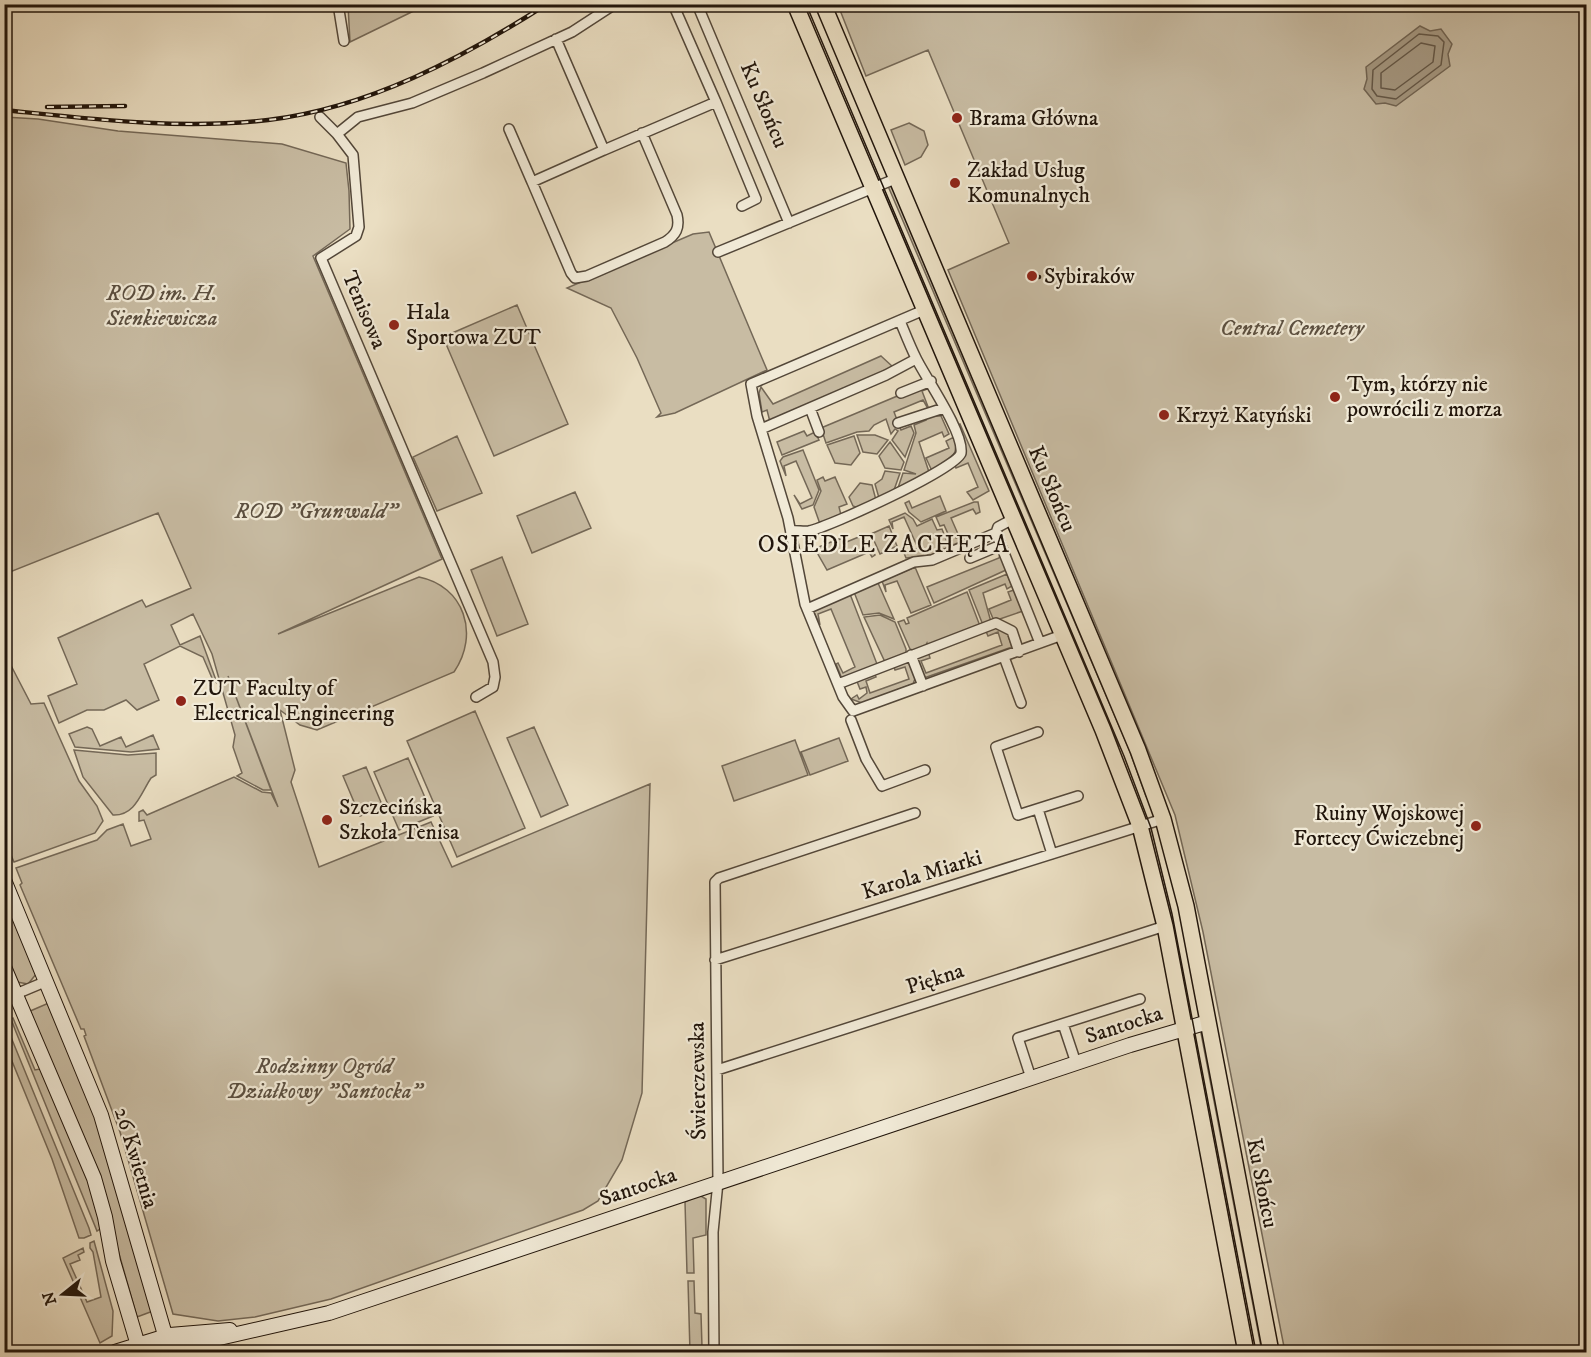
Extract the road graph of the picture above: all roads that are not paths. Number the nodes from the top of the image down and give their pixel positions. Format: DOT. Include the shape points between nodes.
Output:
graph roads {
  1 [pos="338,4"];
  2 [pos="615,4"];
  3 [pos="673,4"];
  4 [pos="697,4"];
  5 [pos="795,4"];
  6 [pos="823,4"];
  7 [pos="556,39"];
  8 [pos="344,41"];
  9 [pos="716,102"];
  10 [pos="320,117"];
  11 [pos="508,129"];
  12 [pos="642,133"];
  13 [pos="337,134"];
  14 [pos="604,150"];
  15 [pos="896,179"];
  16 [pos="532,182"];
  17 [pos="873,188"];
  18 [pos="742,206"];
  19 [pos="789,223"];
  20 [pos="718,252"];
  21 [pos="924,310"];
  22 [pos="900,321"];
  23 [pos="916,359"];
  24 [pos="931,381"];
  25 [pos="901,393"];
  26 [pos="810,408"];
  27 [pos="944,408"];
  28 [pos="970,417"];
  29 [pos="898,423"];
  30 [pos="951,424"];
  31 [pos="821,428"];
  32 [pos="761,429"];
  33 [pos="1013,519"];
  34 [pos="791,531"];
  35 [pos="996,533"];
  36 [pos="1001,545"];
  37 [pos="970,558"];
  38 [pos="807,609"];
  39 [pos="1062,635"];
  40 [pos="1040,644"];
  41 [pos="1019,652"];
  42 [pos="911,655"];
  43 [pos="1004,657"];
  44 [pos="838,684"];
  45 [pos="923,686"];
  46 [pos="476,697"];
  47 [pos="1021,703"];
  48 [pos="852,716"];
  49 [pos="1038,732"];
  50 [pos="925,770"];
  51 [pos="1077,796"];
  52 [pos="1038,809"];
  53 [pos="915,813"];
  54 [pos="1163,819"];
  55 [pos="1140,826"];
  56 [pos="1052,854"];
  57 [pos="4,880"];
  58 [pos="1165,926"];
  59 [pos="715,960"];
  60 [pos="4,967"];
  61 [pos="48,981"];
  62 [pos="10,997"];
  63 [pos="1140,999"];
  64 [pos="1208,1022"];
  65 [pos="1063,1024"];
  66 [pos="1184,1028"];
  67 [pos="1076,1063"];
  68 [pos="717,1070"];
  69 [pos="1032,1078"];
  70 [pos="718,1182"];
  71 [pos="138,1348"];
  72 [pos="165,1348"];
  73 [pos="115,1353"];
  74 [pos="714,1353"];
  75 [pos="1246,1353"];
  76 [pos="1271,1353"];
  1 -- 8 [label="street"];
  2 -- 7 [label="street"];
  3 -- 9 [label="street"];
  4 -- 19 [label="street, Ku Słońcu"];
  5 -- 17 [label="main road"];
  6 -- 15 [label="main road, Ku Słońcu"];
  7 -- 13 [label="street" via="419,100 357,117"];
  7 -- 14 [label="street"];
  9 -- 12 [label="street"];
  9 -- 18 [label="street" via="756,199"];
  10 -- 13 [label="street"];
  11 -- 16 [label="street"];
  12 -- 14 [label="street"];
  12 -- 16 [label="street" via="679,223 677,232 665,243 575,278"];
  13 -- 46 [label="street, Tenisowa" via="353,155 359,227 356,236 321,258 493,662 493,687"];
  14 -- 16 [label="street"];
  15 -- 17 [label="street"];
  15 -- 54 [label="main road, Ku Słońcu" via="1138,750"];
  17 -- 19 [label="street"];
  17 -- 21 [label="main road"];
  19 -- 20 [label="street"];
  21 -- 22 [label="street"];
  21 -- 28 [label="main road"];
  22 -- 23 [label="street"];
  22 -- 32 [label="street" via="751,384"];
  23 -- 24 [label="street"];
  23 -- 26 [label="street"];
  24 -- 25 [label="street"];
  24 -- 27 [label="street"];
  26 -- 31 [label="street"];
  26 -- 32 [label="street"];
  27 -- 29 [label="street"];
  27 -- 30 [label="street"];
  28 -- 30 [label="street"];
  28 -- 33 [label="main road"];
  30 -- 34 [label="street" via="961,449 950,466 908,485 895,496 812,530"];
  32 -- 34 [label="street"];
  33 -- 35 [label="street" via="998,527"];
  33 -- 39 [label="main road"];
  34 -- 38 [label="street"];
  35 -- 36 [label="street"];
  35 -- 38 [label="street" via="932,560 914,562"];
  36 -- 37 [label="street"];
  36 -- 40 [label="street"];
  38 -- 44 [label="street"];
  39 -- 40 [label="street"];
  39 -- 55 [label="main road"];
  40 -- 41 [label="street"];
  41 -- 42 [label="street" via="1012,631 996,623"];
  41 -- 43 [label="street"];
  42 -- 44 [label="street"];
  42 -- 45 [label="street"];
  43 -- 45 [label="street"];
  43 -- 47 [label="street"];
  44 -- 48 [label="street"];
  45 -- 48 [label="street"];
  48 -- 50 [label="street" via="866,759 882,786"];
  49 -- 52 [label="street" via="996,747 1018,815"];
  51 -- 52 [label="street"];
  52 -- 56 [label="street"];
  53 -- 59 [label="street, Świerczewska" via="716,880"];
  54 -- 55 [label="street"];
  54 -- 64 [label="main road, Ku Słońcu" via="1186,906"];
  55 -- 56 [label="street, Karola Miarki"];
  55 -- 58 [label="main road"];
  56 -- 59 [label="street, Karola Miarki"];
  57 -- 61 [label="street, 26 Kwietnia"];
  58 -- 66 [label="main road"];
  58 -- 68 [label="street, Piękna"];
  59 -- 68 [label="street, Świerczewska"];
  60 -- 62 [label="street, 26 Kwietnia"];
  61 -- 62 [label="street"];
  61 -- 72 [label="street, 26 Kwietnia" via="106,1130"];
  62 -- 71 [label="street, 26 Kwietnia" via="94,1178"];
  63 -- 65 [label="street, Santocka"];
  64 -- 66 [label="street"];
  64 -- 76 [label="main road, Ku Słońcu"];
  65 -- 67 [label="street, Santocka"];
  65 -- 69 [label="street, Santocka" via="1018,1038"];
  66 -- 67 [label="street, Santocka"];
  66 -- 75 [label="main road"];
  67 -- 69 [label="street, Santocka"];
  68 -- 70 [label="street, Świerczewska"];
  69 -- 70 [label="street, Santocka"];
  70 -- 72 [label="street, Santocka" via="329,1313"];
  70 -- 74 [label="street, Świerczewska" via="713,1242"];
  71 -- 72 [label="street, Santocka"];
  71 -- 73 [label="street, Santocka"];
}
